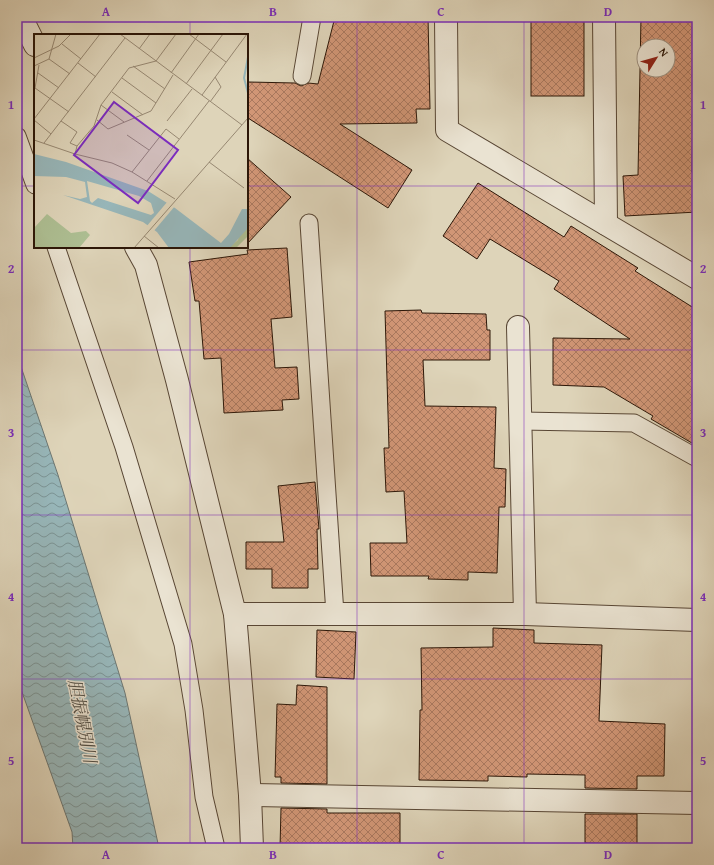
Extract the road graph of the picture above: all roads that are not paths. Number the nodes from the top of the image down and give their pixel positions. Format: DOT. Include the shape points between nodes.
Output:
graph roads {
  1 [pos="21,17"];
  2 [pos="312,17"];
  3 [pos="446,17"];
  4 [pos="604,17"];
  5 [pos="34,43"];
  6 [pos="302,76"];
  7 [pos="17,136"];
  8 [pos="34,182"];
  9 [pos="309,223"];
  10 [pos="606,224"];
  11 [pos="56,248"];
  12 [pos="137,248"];
  13 [pos="697,278"];
  14 [pos="518,326"];
  15 [pos="521,421"];
  16 [pos="697,458"];
  17 [pos="235,614"];
  18 [pos="335,614"];
  19 [pos="525,614"];
  20 [pos="697,620"];
  21 [pos="250,795"];
  22 [pos="697,803"];
  23 [pos="216,848"];
  24 [pos="252,848"];
  1 -- 5 [label="street"];
  2 -- 6 [label="lane"];
  3 -- 10 [label="street" via="447,130"];
  4 -- 10 [label="street"];
  7 -- 8 [label="lane"];
  9 -- 18 [label="lane"];
  10 -- 13 [label="street"];
  11 -- 23 [label="lane" via="124,447 183,644 204,797"];
  12 -- 17 [label="street" via="146,265"];
  14 -- 15 [label="street"];
  15 -- 16 [label="lane" via="634,423"];
  15 -- 19 [label="street"];
  17 -- 18 [label="street"];
  17 -- 21 [label="street"];
  18 -- 19 [label="street"];
  19 -- 20 [label="street"];
  21 -- 22 [label="street"];
  21 -- 24 [label="street"];
}
